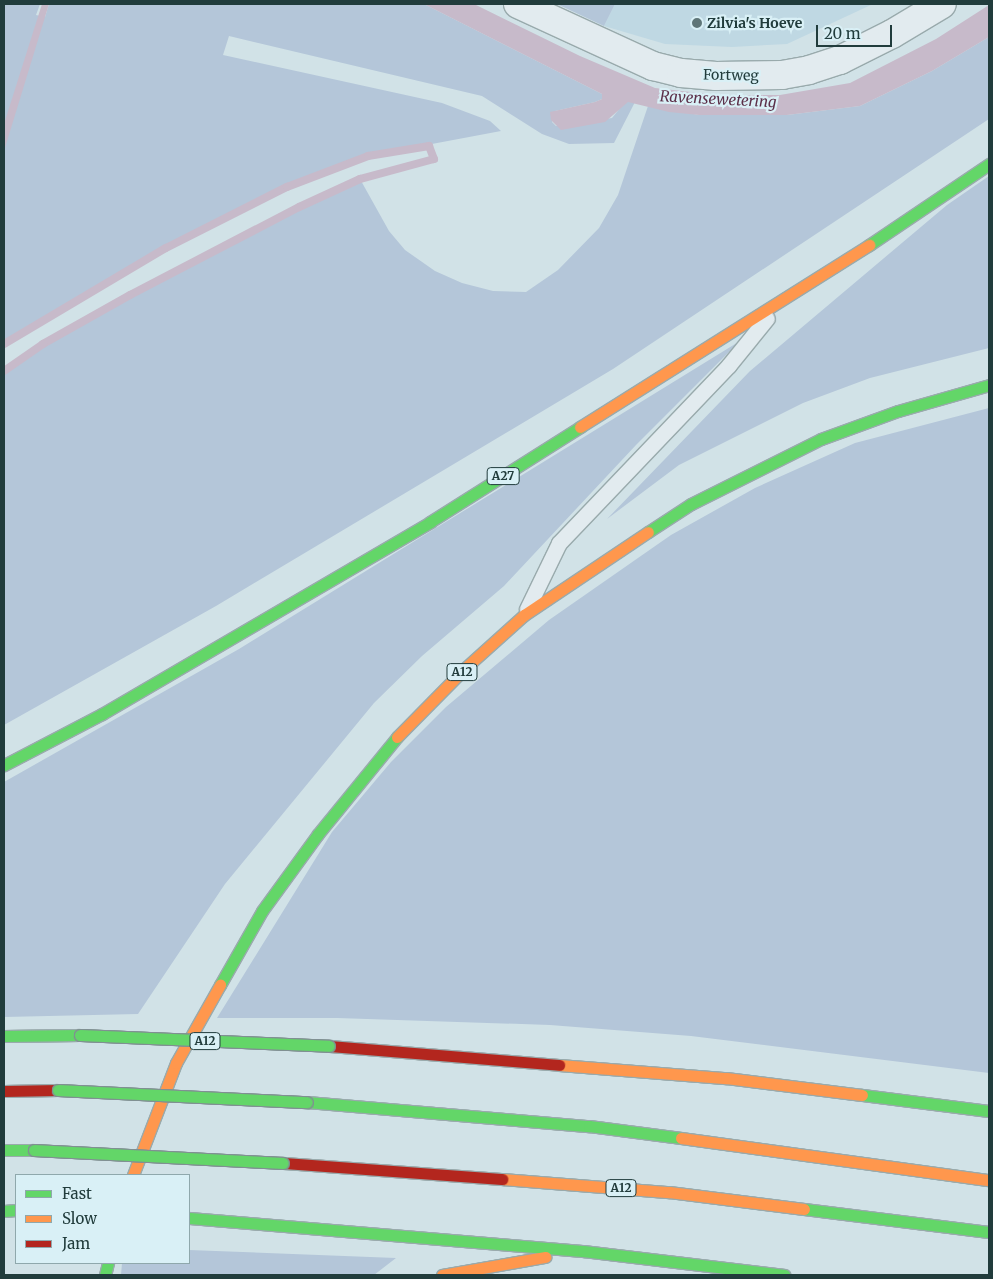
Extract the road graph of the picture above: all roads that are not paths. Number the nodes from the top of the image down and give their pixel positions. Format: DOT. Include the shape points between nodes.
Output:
graph roads {
  1 [pos="518,4"];
  2 [pos="942,4"];
  3 [pos="989,164"];
  4 [pos="783,298"];
  5 [pos="989,385"];
  6 [pos="524,615"];
  7 [pos="4,765"];
  8 [pos="4,1036"];
  9 [pos="4,1091"];
  10 [pos="989,1111"];
  11 [pos="4,1150"];
  12 [pos="133,1174"];
  13 [pos="983,1179"];
  14 [pos="190,1218"];
  15 [pos="989,1232"];
  16 [pos="583,1251"];
  17 [pos="442,1275"];
  18 [pos="785,1275"];
  1 -- 2 [label="street, Fortweg" via="652,66 716,76 782,75 809,70 840,60"];
  3 -- 4 [label="highway, A27" via="888,233"];
  4 -- 6 [label="lane" via="728,365 559,543"];
  4 -- 7 [label="highway, A27" via="430,522 102,714"];
  5 -- 6 [label="highway, A12" via="898,411 821,439 691,504"];
  6 -- 12 [label="highway, A12" via="402,730 318,834 262,911 176,1063"];
  8 -- 10 [label="highway, A12, bridge" via="80,1035 329,1046 726,1078"];
  9 -- 13 [label="highway, bridge" via="58,1090 307,1102 589,1126"];
  11 -- 15 [label="highway, A12, bridge" via="284,1163 669,1192"];
  14 -- 16 [label="highway"];
  16 -- 17 [label="highway"];
  16 -- 18 [label="highway"];
}
